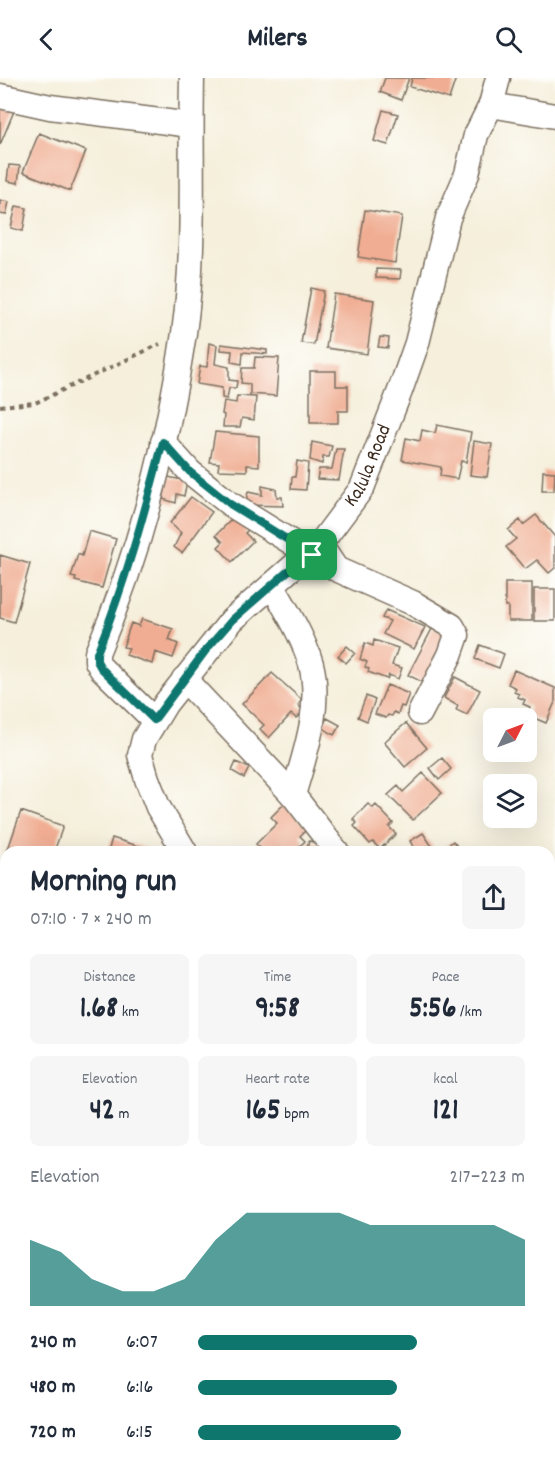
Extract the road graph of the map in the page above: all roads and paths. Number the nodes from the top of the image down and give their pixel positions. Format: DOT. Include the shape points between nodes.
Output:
graph roads {
  1 [pos="192,78"];
  2 [pos="498,78"];
  3 [pos="0,96"];
  4 [pos="490,105"];
  5 [pos="555,116"];
  6 [pos="191,125"];
  7 [pos="184,332"];
  8 [pos="0,406"];
  9 [pos="163,442"];
  10 [pos="316,550"];
  11 [pos="272,585"];
  12 [pos="184,679"];
  13 [pos="420,713"];
  14 [pos="154,720"];
  15 [pos="293,795"];
  16 [pos="182,846"];
  17 [pos="332,846"];
  1 -- 6 [label="street"];
  2 -- 4 [label="street, Kalula Road"];
  3 -- 6 [label="street" via="50,107"];
  4 -- 5 [label="street"];
  4 -- 10 [label="street, Kalula Road" via="448,218 417,343 378,451 362,488"];
  6 -- 7 [label="street" via="193,202"];
  7 -- 8 [label="path" via="35,403"];
  7 -- 9 [label="street"];
  9 -- 10 [label="street" via="190,472 230,504"];
  9 -- 14 [label="street" via="141,530 97,653 101,668"];
  10 -- 11 [label="street, Kalula Road"];
  10 -- 13 [label="street" via="336,569 412,603 452,626 457,635 450,655"];
  11 -- 12 [label="street, Kalula Road" via="232,620"];
  11 -- 15 [label="street" via="300,637 315,685 312,721"];
  12 -- 14 [label="street, Kalula Road"];
  12 -- 15 [label="street"];
  14 -- 16 [label="street, Kalula Road" via="140,755 159,807"];
  15 -- 17 [label="street"];
}
